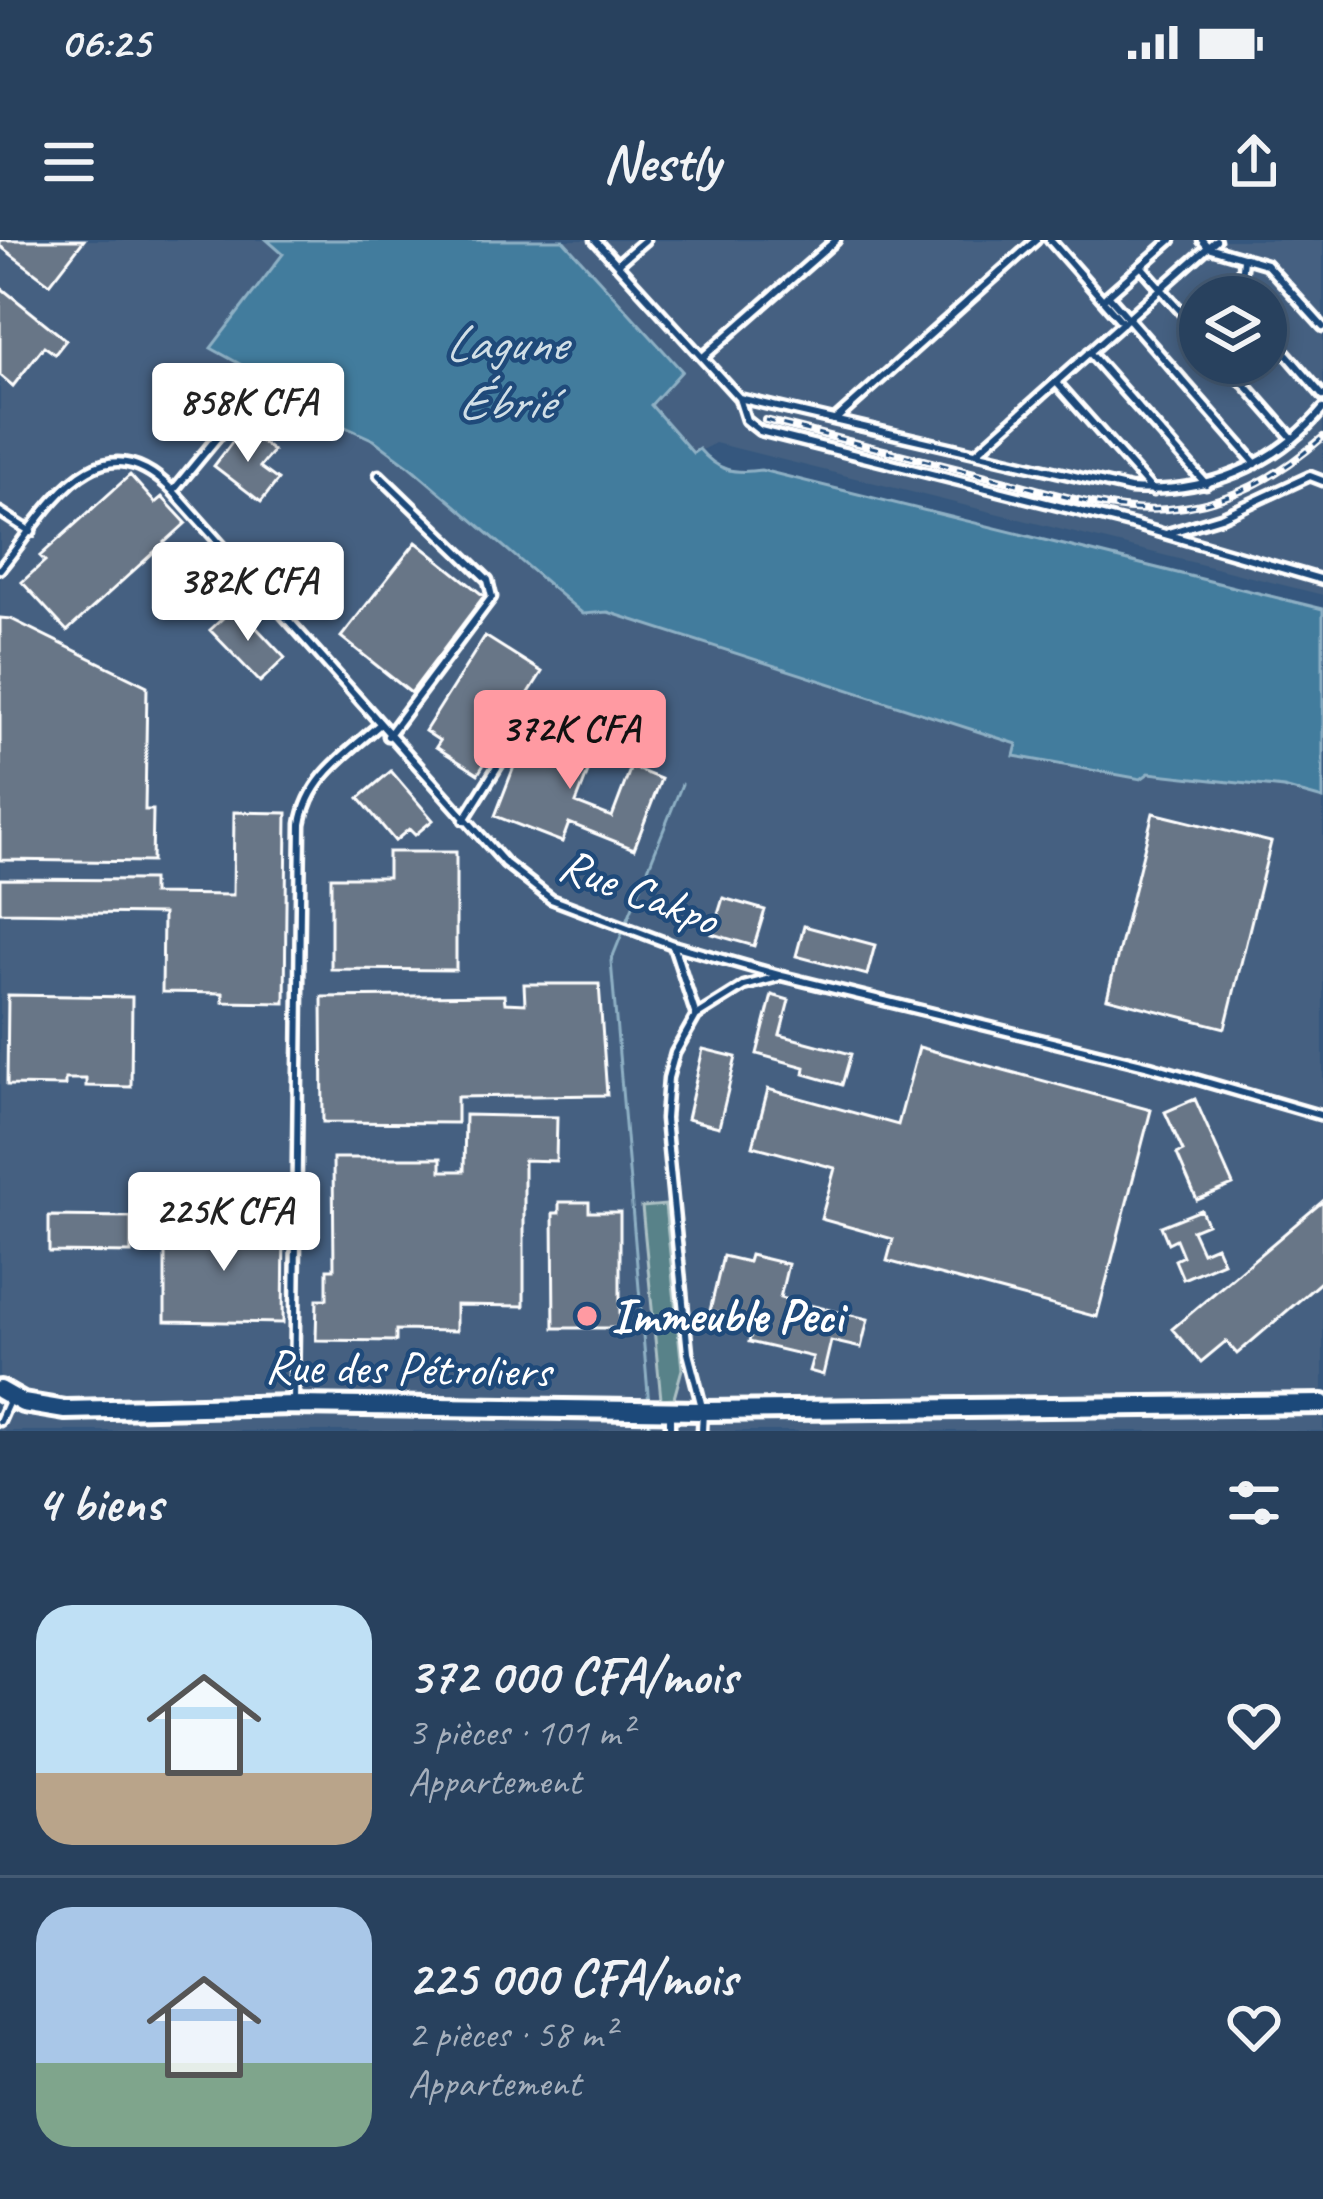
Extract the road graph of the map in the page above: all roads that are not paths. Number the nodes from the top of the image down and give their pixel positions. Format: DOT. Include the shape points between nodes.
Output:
graph roads {
  1 [pos="596,240"];
  2 [pos="644,240"];
  3 [pos="836,240"];
  4 [pos="1036,240"];
  5 [pos="1050,240"];
  6 [pos="1171,240"];
  7 [pos="1216,240"];
  8 [pos="1205,243"];
  9 [pos="1243,258"];
  10 [pos="617,264"];
  11 [pos="1141,266"];
  12 [pos="1241,276"];
  13 [pos="1161,289"];
  14 [pos="1106,298"];
  15 [pos="1179,309"];
  16 [pos="1125,320"];
  17 [pos="1323,327"];
  18 [pos="1089,352"];
  19 [pos="1287,354"];
  20 [pos="702,357"];
  21 [pos="1056,382"];
  22 [pos="1245,384"];
  23 [pos="1323,396"];
  24 [pos="739,398"];
  25 [pos="244,405"];
  26 [pos="1323,409"];
  27 [pos="835,420"];
  28 [pos="1293,439"];
  29 [pos="976,453"];
  30 [pos="1256,464"];
  31 [pos="1323,469"];
  32 [pos="379,475"];
  33 [pos="1310,476"];
  34 [pos="1323,481"];
  35 [pos="1206,484"];
  36 [pos="172,491"];
  37 [pos="1153,491"];
  38 [pos="0,512"];
  39 [pos="31,532"];
  40 [pos="1165,533"];
  41 [pos="0,569"];
  42 [pos="1323,580"];
  43 [pos="379,725"];
  44 [pos="523,726"];
  45 [pos="388,736"];
  46 [pos="464,820"];
  47 [pos="673,945"];
  48 [pos="782,976"];
  49 [pos="696,1016"];
  50 [pos="1323,1116"];
  51 [pos="5,1394"];
  52 [pos="1323,1404"];
  53 [pos="294,1405"];
  54 [pos="667,1410"];
  55 [pos="703,1411"];
  56 [pos="0,1421"];
  57 [pos="670,1431"];
  58 [pos="701,1431"];
  1 -- 10 [label="lane"];
  2 -- 10 [label="lane"];
  3 -- 20 [label="lane"];
  4 -- 27 [label="lane"];
  5 -- 14 [label="lane"];
  6 -- 11 [label="lane"];
  7 -- 8 [label="lane"];
  8 -- 9 [label="lane"];
  8 -- 13 [label="lane"];
  9 -- 12 [label="lane"];
  9 -- 17 [label="lane" via="1266,265"];
  10 -- 20 [label="lane"];
  11 -- 13 [label="lane"];
  11 -- 14 [label="lane"];
  13 -- 15 [label="lane"];
  13 -- 16 [label="lane"];
  14 -- 16 [label="lane"];
  16 -- 18 [label="lane"];
  16 -- 30 [label="lane"];
  18 -- 21 [label="lane"];
  18 -- 35 [label="lane"];
  19 -- 23 [label="lane"];
  20 -- 24 [label="lane"];
  21 -- 29 [label="lane"];
  21 -- 37 [label="lane"];
  22 -- 28 [label="lane"];
  24 -- 27 [label="lane"];
  24 -- 40 [label="lane" via="746,420 760,430"];
  25 -- 36 [label="lane"];
  26 -- 28 [label="lane"];
  27 -- 29 [label="lane"];
  28 -- 30 [label="lane"];
  29 -- 37 [label="lane"];
  30 -- 35 [label="lane"];
  31 -- 33 [label="lane"];
  32 -- 45 [label="lane" via="492,588"];
  33 -- 34 [label="lane"];
  33 -- 40 [label="lane"];
  35 -- 37 [label="lane"];
  36 -- 39 [label="lane, Rue Cakpo" via="128,461 93,465"];
  36 -- 43 [label="lane, Rue Cakpo"];
  38 -- 39 [label="lane"];
  39 -- 41 [label="lane, Rue Cakpo"];
  40 -- 42 [label="lane"];
  43 -- 45 [label="lane, Rue Cakpo"];
  43 -- 53 [label="lane" via="312,788 301,824"];
  44 -- 46 [label="lane"];
  45 -- 46 [label="lane, Rue Cakpo"];
  46 -- 47 [label="lane, Rue Cakpo" via="551,899"];
  47 -- 48 [label="lane, Rue Cakpo"];
  47 -- 49 [label="lane"];
  48 -- 49 [label="lane" via="744,986"];
  48 -- 50 [label="lane, Rue Cakpo"];
  49 -- 55 [label="lane" via="675,1053 665,1119 688,1353"];
  51 -- 53 [label="street, Rue des Pétroliers" via="65,1410"];
  51 -- 56 [label="lane"];
  52 -- 55 [label="street, Rue des Pétroliers"];
  53 -- 54 [label="street, Rue des Pétroliers"];
  54 -- 55 [label="street, Rue des Pétroliers"];
  54 -- 57 [label="lane"];
  55 -- 58 [label="lane"];
}
